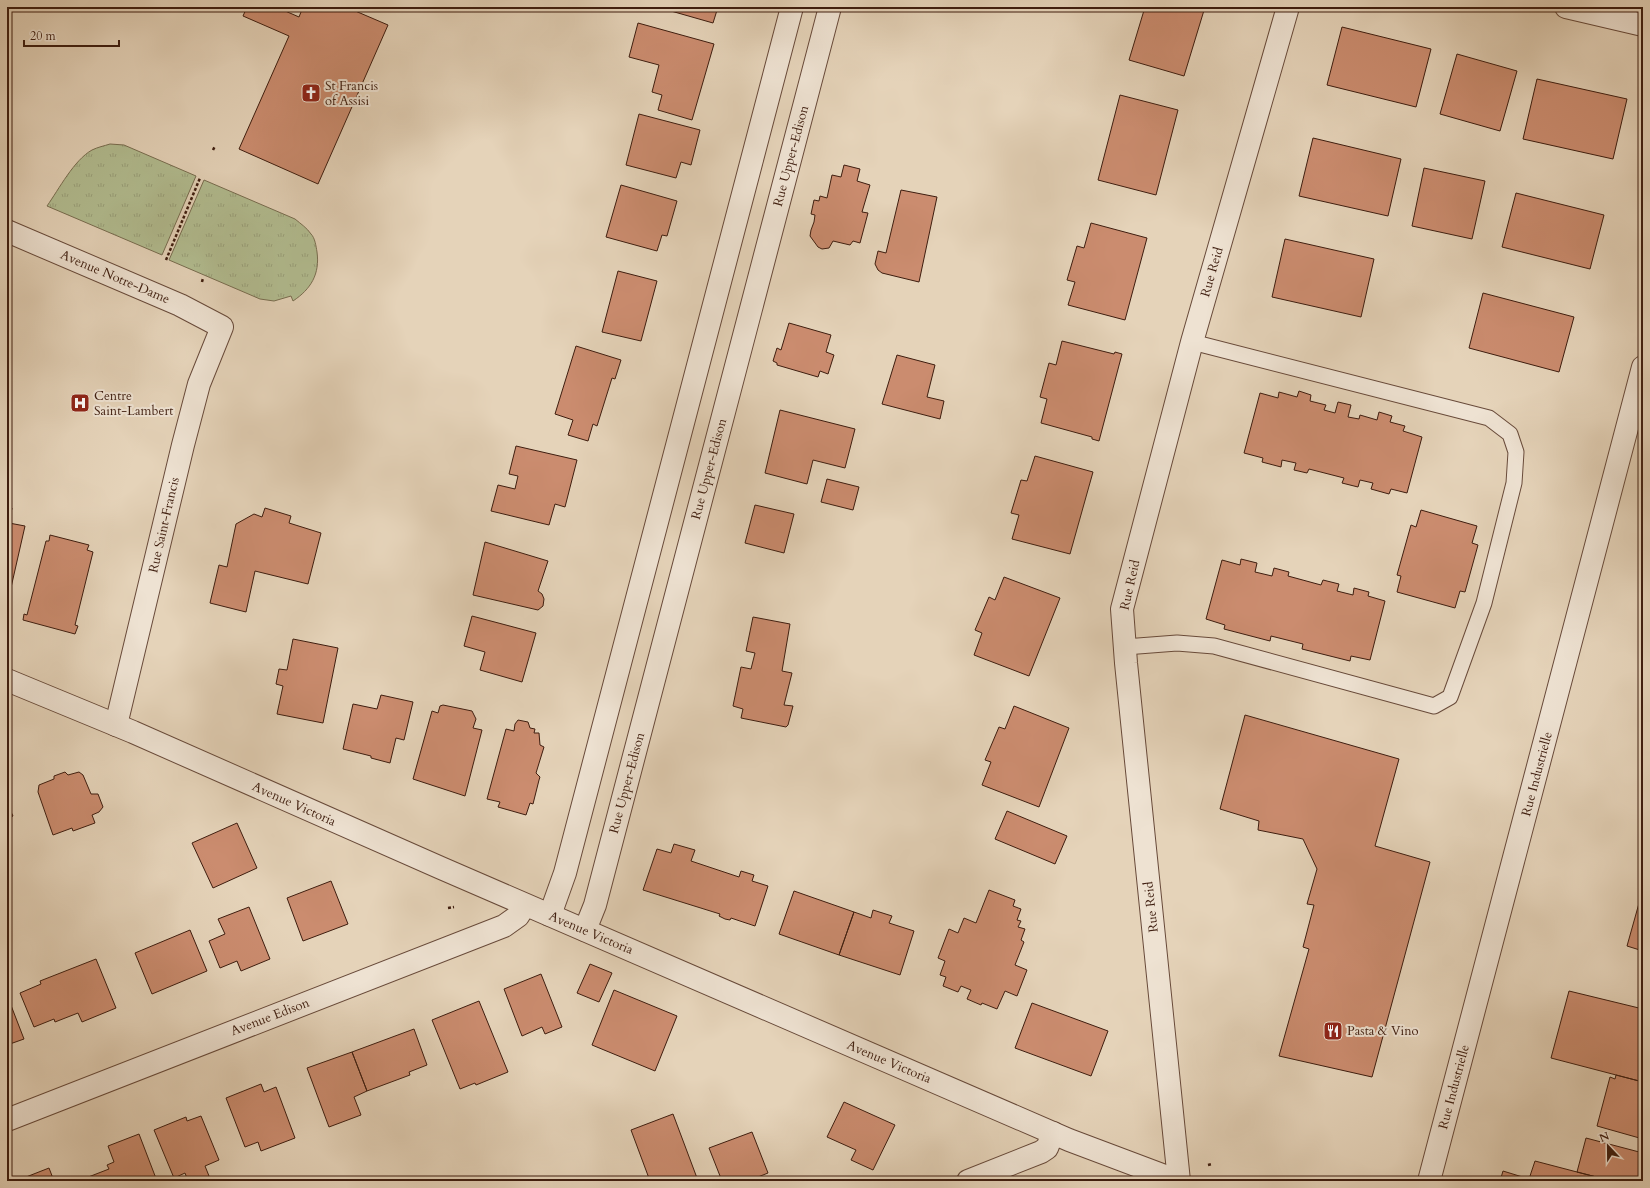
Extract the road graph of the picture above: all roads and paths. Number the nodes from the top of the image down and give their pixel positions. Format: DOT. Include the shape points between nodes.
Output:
graph roads {
  1 [pos="792,7"];
  2 [pos="830,7"];
  3 [pos="1288,7"];
  4 [pos="1566,7"];
  5 [pos="1643,25"];
  6 [pos="215,146"];
  7 [pos="213,150"];
  8 [pos="200,178"];
  9 [pos="7,231"];
  10 [pos="166,260"];
  11 [pos="203,278"];
  12 [pos="202,282"];
  13 [pos="222,327"];
  14 [pos="1192,342"];
  15 [pos="1643,367"];
  16 [pos="1125,647"];
  17 [pos="8,681"];
  18 [pos="116,725"];
  19 [pos="525,905"];
  20 [pos="454,907"];
  21 [pos="448,908"];
  22 [pos="550,915"];
  23 [pos="585,930"];
  24 [pos="7,1120"];
  25 [pos="1053,1134"];
  26 [pos="1212,1164"];
  27 [pos="1208,1165"];
  28 [pos="968,1181"];
  29 [pos="1178,1181"];
  30 [pos="1429,1181"];
  1 -- 22 [label="street" via="567,865"];
  2 -- 23 [label="street, Rue Upper-Edison" via="595,905"];
  3 -- 14 [label="street, Rue Reid"];
  4 -- 5 [label="street"];
  6 -- 7 [label="path"];
  8 -- 10 [label="path"];
  9 -- 13 [label="street, Avenue Notre-Dame" via="180,304"];
  11 -- 12 [label="path"];
  13 -- 18 [label="street, Rue Saint-Francis" via="199,384"];
  14 -- 16 [label="street, Rue Reid" via="1122,609"];
  14 -- 16 [label="lane" via="1489,418 1510,434 1516,452 1514,483 1484,603 1450,697 1434,706 1214,646 1177,643"];
  15 -- 30 [label="street, Rue Industrielle"];
  16 -- 29 [label="street, Rue Reid"];
  17 -- 18 [label="street, Avenue Victoria"];
  18 -- 19 [label="street, Avenue Victoria"];
  19 -- 22 [label="street, Avenue Victoria"];
  19 -- 24 [label="street, Avenue Edison" via="518,916 498,928"];
  20 -- 21 [label="path"];
  22 -- 23 [label="street, Avenue Victoria"];
  23 -- 25 [label="street, Avenue Victoria"];
  25 -- 28 [label="street" via="1041,1152"];
  25 -- 29 [label="street, Avenue Victoria"];
  26 -- 27 [label="path"];
}
